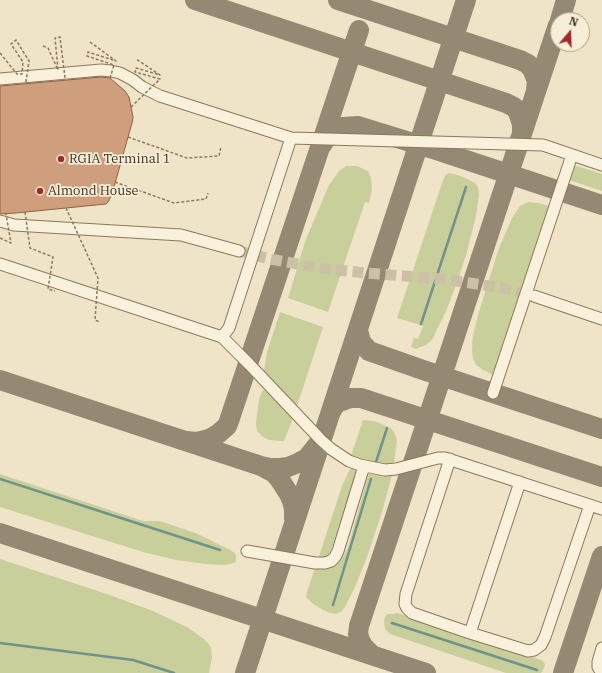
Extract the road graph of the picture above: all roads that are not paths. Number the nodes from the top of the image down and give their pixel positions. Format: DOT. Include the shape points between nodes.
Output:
graph roads {
  1 [pos="0,79"];
  2 [pos="291,138"];
  3 [pos="572,155"];
  4 [pos="602,165"];
  5 [pos="3,218"];
  6 [pos="239,251"];
  7 [pos="0,264"];
  8 [pos="534,296"];
  9 [pos="602,319"];
  10 [pos="222,337"];
  11 [pos="493,393"];
  12 [pos="450,459"];
  13 [pos="364,466"];
  14 [pos="520,482"];
  15 [pos="590,505"];
  16 [pos="602,509"];
  17 [pos="247,551"];
  18 [pos="470,633"];
  19 [pos="602,648"];
  20 [pos="602,673"];
  1 -- 2 [label="lane" via="111,70 160,96"];
  2 -- 3 [label="lane" via="543,145"];
  2 -- 10 [label="lane" via="229,328"];
  3 -- 4 [label="lane"];
  3 -- 11 [label="lane"];
  5 -- 6 [label="lane" via="14,225 181,235"];
  7 -- 10 [label="lane"];
  8 -- 9 [label="lane"];
  10 -- 13 [label="lane" via="321,440 349,461"];
  12 -- 13 [label="lane" via="438,458 385,470"];
  12 -- 14 [label="lane"];
  12 -- 18 [label="lane" via="406,594 405,604 412,613"];
  13 -- 17 [label="lane" via="338,551 331,561 314,563"];
  14 -- 15 [label="lane"];
  14 -- 18 [label="lane"];
  15 -- 16 [label="lane"];
  15 -- 18 [label="lane" via="541,645 528,651"];
  19 -- 20 [label="lane" via="598,666"];
}
